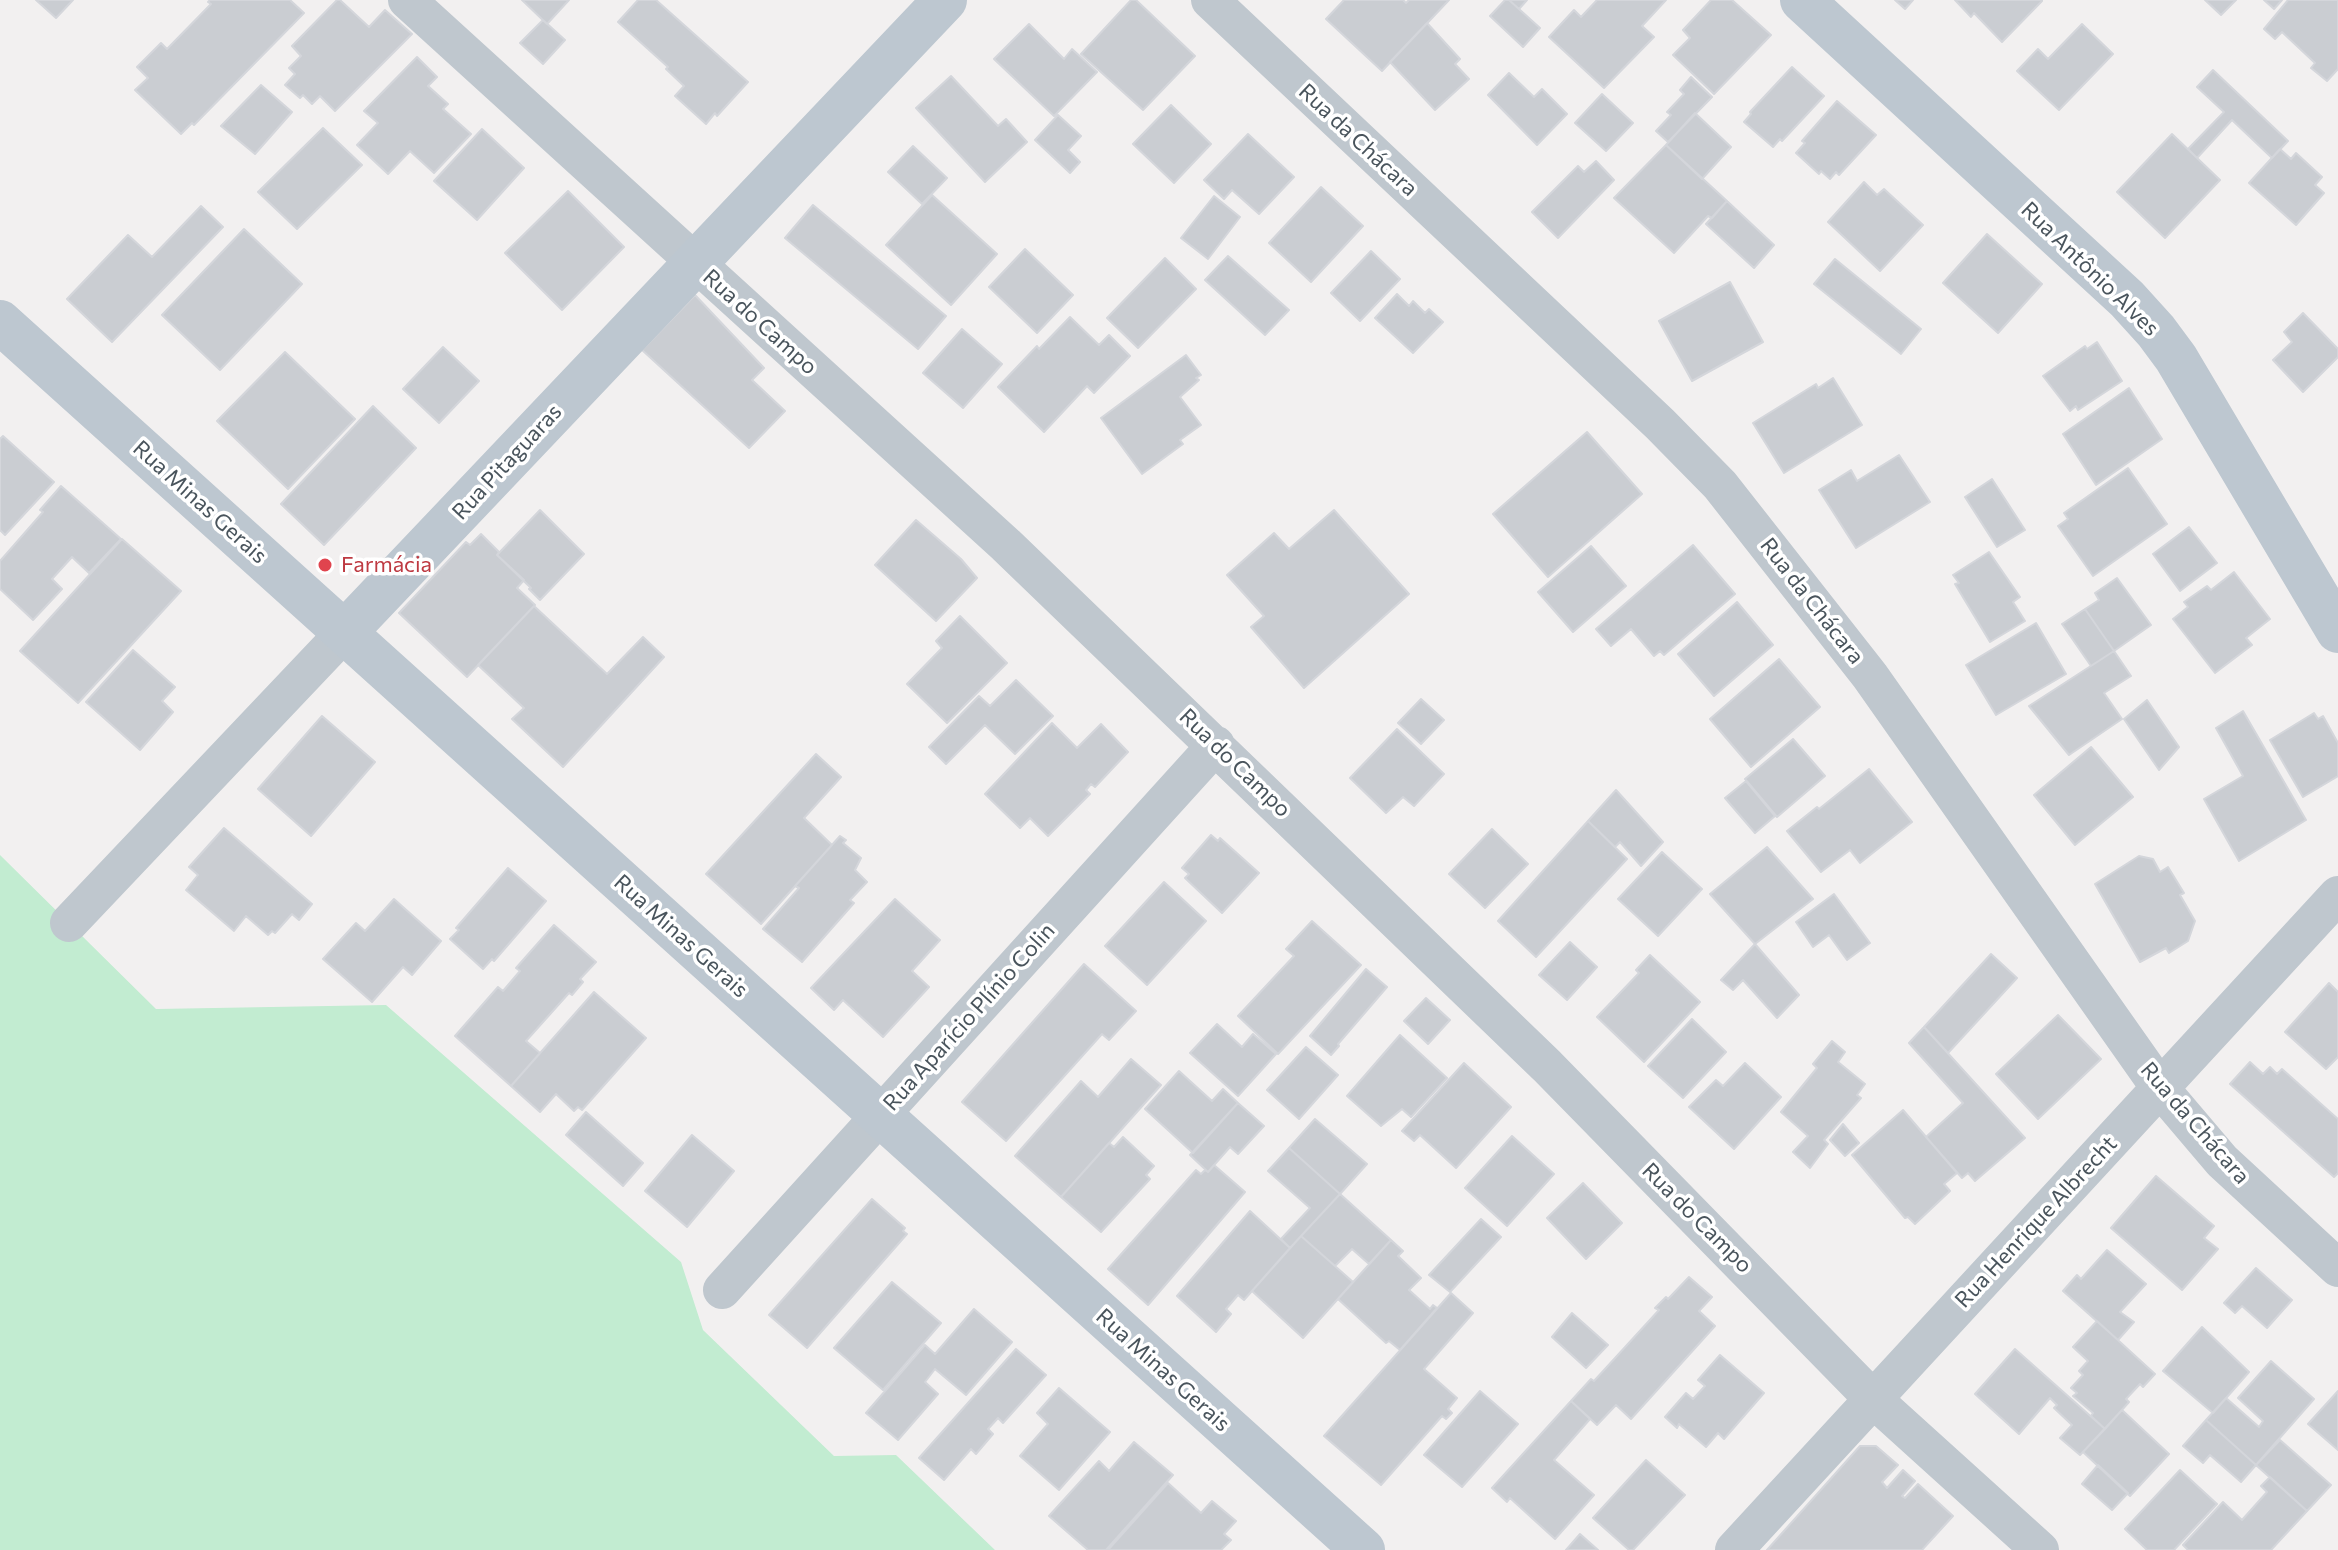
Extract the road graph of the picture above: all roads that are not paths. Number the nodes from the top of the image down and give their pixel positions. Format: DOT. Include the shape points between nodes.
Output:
graph roads {
  1 [pos="407,0"];
  2 [pos="945,0"];
  3 [pos="1210,0"];
  4 [pos="1802,0"];
  5 [pos="695,263"];
  6 [pos="0,322"];
  7 [pos="2338,631"];
  8 [pos="345,632"];
  9 [pos="1216,745"];
  10 [pos="2338,895"];
  11 [pos="69,923"];
  12 [pos="2160,1088"];
  13 [pos="880,1115"];
  14 [pos="2338,1268"];
  15 [pos="722,1290"];
  16 [pos="1873,1399"];
  17 [pos="1363,1550"];
  18 [pos="1734,1550"];
  19 [pos="2040,1550"];
  1 -- 5 [label="street, Rua do Campo"];
  2 -- 5 [label="main road, Rua Pitaguaras"];
  3 -- 12 [label="street, Rua da Chácara" via="1720,485 1870,676"];
  4 -- 7 [label="main road, Rua Antônio Alves" via="2156,331"];
  5 -- 8 [label="main road, Rua Pitaguaras"];
  5 -- 9 [label="street, Rua do Campo" via="1006,545"];
  6 -- 8 [label="main road, Rua Minas Gerais"];
  8 -- 11 [label="street, Rua Pitaguaras"];
  8 -- 13 [label="main road, Rua Minas Gerais"];
  9 -- 13 [label="street, Rua Aparício Plínio Colin"];
  9 -- 16 [label="street, Rua do Campo" via="1547,1066"];
  10 -- 12 [label="street, Rua Henrique Albrecht"];
  12 -- 14 [label="street, Rua da Chácara" via="2222,1161"];
  12 -- 16 [label="street, Rua Henrique Albrecht"];
  13 -- 15 [label="street, Rua Aparício Plínio Colin"];
  13 -- 17 [label="main road, Rua Minas Gerais"];
  16 -- 18 [label="street, Rua Henrique Albrecht"];
  16 -- 19 [label="street, Rua do Campo"];
}
